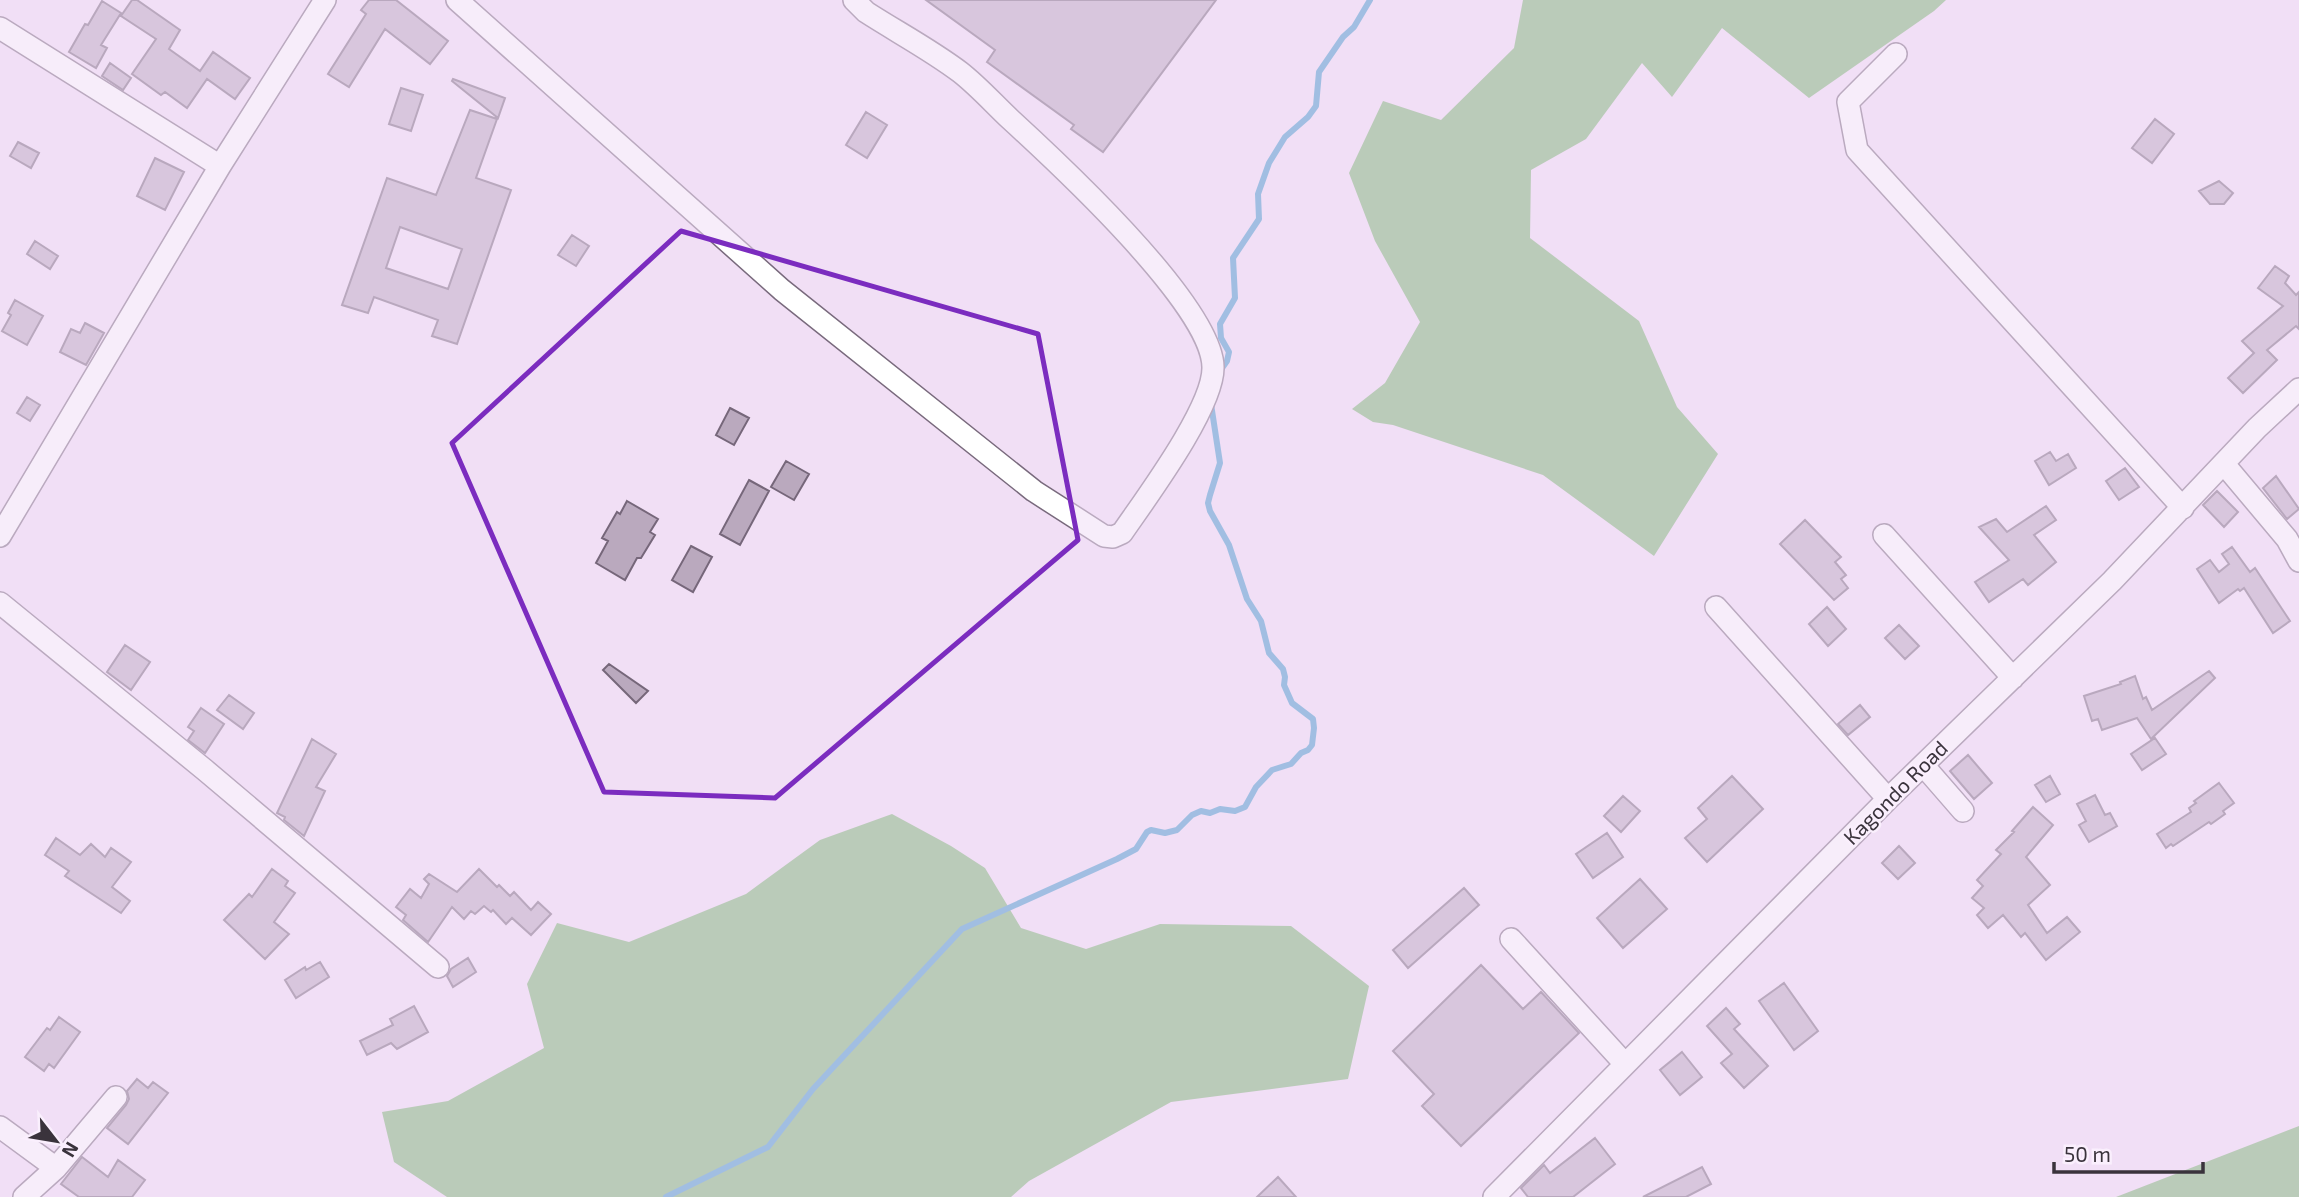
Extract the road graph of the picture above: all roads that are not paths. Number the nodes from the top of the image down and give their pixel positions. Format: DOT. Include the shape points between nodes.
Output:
graph roads {
  1 [pos="325,0"];
  2 [pos="457,0"];
  3 [pos="854,0"];
  4 [pos="0,28"];
  5 [pos="1896,54"];
  6 [pos="220,166"];
  7 [pos="2299,389"];
  8 [pos="2224,464"];
  9 [pos="2183,508"];
  10 [pos="1884,535"];
  11 [pos="0,536"];
  12 [pos="2299,561"];
  13 [pos="0,603"];
  14 [pos="1716,607"];
  15 [pos="2013,678"];
  16 [pos="1923,765"];
  17 [pos="1888,799"];
  18 [pos="1963,811"];
  19 [pos="1511,939"];
  20 [pos="438,967"];
  21 [pos="1625,1064"];
  22 [pos="116,1097"];
  23 [pos="0,1127"];
  24 [pos="56,1168"];
  25 [pos="24,1197"];
  26 [pos="1494,1197"];
  1 -- 6 [label="street"];
  2 -- 3 [label="street" via="782,290 1034,491 1104,536 1122,533 1203,404 1214,370 1208,342 1128,234 1080,186 960,72"];
  4 -- 6 [label="street"];
  5 -- 9 [label="street" via="1848,102 1857,150"];
  6 -- 11 [label="street"];
  7 -- 8 [label="street, Kagondo Road"];
  8 -- 9 [label="street, Kagondo Road"];
  8 -- 12 [label="street" via="2287,539"];
  9 -- 15 [label="street, Kagondo Road"];
  10 -- 15 [label="street"];
  13 -- 20 [label="street"];
  14 -- 17 [label="street"];
  15 -- 16 [label="street, Kagondo Road"];
  16 -- 17 [label="street, Kagondo Road"];
  16 -- 18 [label="street"];
  17 -- 21 [label="street, Kagondo Road"];
  19 -- 21 [label="street"];
  21 -- 26 [label="street, Kagondo Road"];
  22 -- 24 [label="street"];
  23 -- 24 [label="street"];
  24 -- 25 [label="street"];
}
